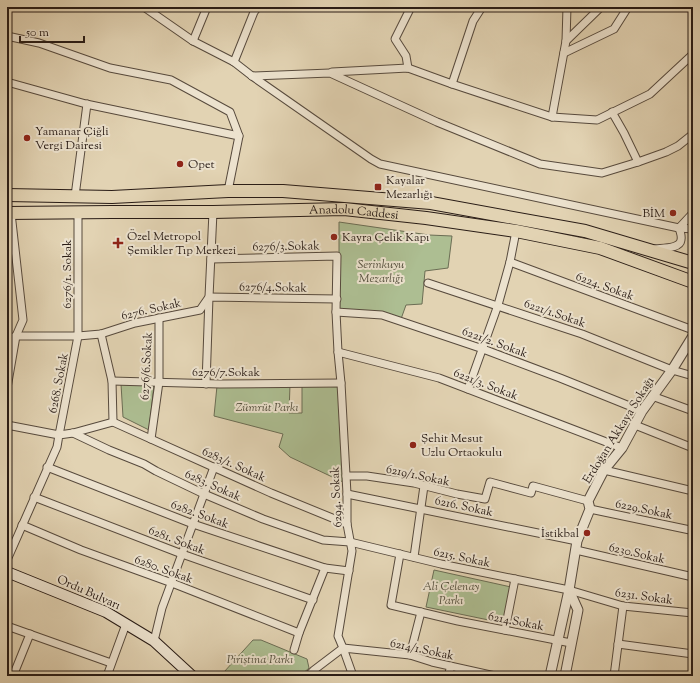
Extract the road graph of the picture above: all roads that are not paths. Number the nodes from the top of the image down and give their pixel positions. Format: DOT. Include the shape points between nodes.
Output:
graph roads {
  1 [pos="144,7"];
  2 [pos="207,7"];
  3 [pos="258,7"];
  4 [pos="411,7"];
  5 [pos="482,7"];
  6 [pos="567,7"];
  7 [pos="602,7"];
  8 [pos="628,7"];
  9 [pos="7,36"];
  10 [pos="193,40"];
  11 [pos="566,41"];
  12 [pos="564,53"];
  13 [pos="693,54"];
  14 [pos="234,62"];
  15 [pos="408,68"];
  16 [pos="330,72"];
  17 [pos="252,76"];
  18 [pos="7,82"];
  19 [pos="452,84"];
  20 [pos="87,104"];
  21 [pos="612,112"];
  22 [pos="552,117"];
  23 [pos="693,134"];
  24 [pos="239,136"];
  25 [pos="638,162"];
  26 [pos="228,191"];
  27 [pos="7,195"];
  28 [pos="75,196"];
  29 [pos="78,212"];
  30 [pos="213,212"];
  31 [pos="9,213"];
  32 [pos="693,213"];
  33 [pos="679,228"];
  34 [pos="693,230"];
  35 [pos="516,231"];
  36 [pos="648,249"];
  37 [pos="337,256"];
  38 [pos="211,259"];
  39 [pos="510,262"];
  40 [pos="693,263"];
  41 [pos="693,282"];
  42 [pos="428,283"];
  43 [pos="210,297"];
  44 [pos="337,299"];
  45 [pos="498,306"];
  46 [pos="336,312"];
  47 [pos="159,318"];
  48 [pos="693,330"];
  49 [pos="101,334"];
  50 [pos="16,336"];
  51 [pos="78,336"];
  52 [pos="693,336"];
  53 [pos="7,340"];
  54 [pos="483,349"];
  55 [pos="338,352"];
  56 [pos="672,370"];
  57 [pos="693,376"];
  58 [pos="112,381"];
  59 [pos="159,382"];
  60 [pos="341,383"];
  61 [pos="206,384"];
  62 [pos="7,388"];
  63 [pos="468,390"];
  64 [pos="652,396"];
  65 [pos="642,411"];
  66 [pos="693,411"];
  67 [pos="113,422"];
  68 [pos="7,425"];
  69 [pos="635,425"];
  70 [pos="73,433"];
  71 [pos="59,435"];
  72 [pos="151,439"];
  73 [pos="622,448"];
  74 [pos="693,448"];
  75 [pos="214,467"];
  76 [pos="47,468"];
  77 [pos="604,470"];
  78 [pos="346,476"];
  79 [pos="424,486"];
  80 [pos="693,491"];
  81 [pos="204,494"];
  82 [pos="347,494"];
  83 [pos="34,497"];
  84 [pos="485,499"];
  85 [pos="589,505"];
  86 [pos="420,508"];
  87 [pos="193,524"];
  88 [pos="347,524"];
  89 [pos="22,526"];
  90 [pos="693,528"];
  91 [pos="350,542"];
  92 [pos="576,545"];
  93 [pos="182,554"];
  94 [pos="400,554"];
  95 [pos="414,557"];
  96 [pos="7,560"];
  97 [pos="325,568"];
  98 [pos="349,571"];
  99 [pos="7,572"];
  100 [pos="693,577"];
  101 [pos="515,579"];
  102 [pos="172,583"];
  103 [pos="569,590"];
  104 [pos="313,600"];
  105 [pos="623,606"];
  106 [pos="421,612"];
  107 [pos="693,613"];
  108 [pos="126,624"];
  109 [pos="7,626"];
  110 [pos="504,630"];
  111 [pos="300,633"];
  112 [pos="30,634"];
  113 [pos="558,640"];
  114 [pos="154,641"];
  115 [pos="571,643"];
  116 [pos="618,644"];
  117 [pos="343,648"];
  118 [pos="294,650"];
  119 [pos="693,654"];
  120 [pos="410,655"];
  121 [pos="112,663"];
  122 [pos="451,666"];
  123 [pos="13,676"];
  124 [pos="107,676"];
  125 [pos="192,676"];
  126 [pos="308,676"];
  127 [pos="353,676"];
  128 [pos="448,676"];
  129 [pos="495,676"];
  130 [pos="550,676"];
  131 [pos="564,676"];
  132 [pos="614,676"];
  1 -- 10 [label="street"];
  2 -- 10 [label="street"];
  3 -- 14 [label="street"];
  4 -- 15 [label="street" via="396,39 406,56"];
  5 -- 19 [label="street" via="473,21"];
  6 -- 11 [label="street"];
  7 -- 11 [label="street"];
  8 -- 12 [label="street" via="614,29"];
  9 -- 24 [label="street" via="38,42 110,68 171,80 230,112"];
  10 -- 14 [label="street"];
  11 -- 12 [label="street"];
  12 -- 22 [label="street"];
  13 -- 21 [label="street" via="650,94"];
  14 -- 17 [label="street"];
  15 -- 16 [label="street"];
  15 -- 19 [label="street"];
  16 -- 17 [label="street"];
  16 -- 25 [label="street" via="437,122 540,164 602,173"];
  17 -- 33 [label="street" via="380,164"];
  18 -- 20 [label="street"];
  19 -- 22 [label="street"];
  20 -- 24 [label="street"];
  20 -- 28 [label="street"];
  21 -- 22 [label="street" via="597,120"];
  21 -- 25 [label="street"];
  23 -- 25 [label="street" via="678,146"];
  24 -- 26 [label="street"];
  26 -- 28 [label="highway, Anadolu Caddesi"];
  26 -- 36 [label="highway, Anadolu Caddesi" via="283,191 431,203 585,231"];
  27 -- 28 [label="highway, Anadolu Caddesi"];
  29 -- 30 [label="highway, Anadolu Caddesi"];
  29 -- 31 [label="highway, Anadolu Caddesi"];
  29 -- 51 [label="street, 6276/1. Sokak"];
  30 -- 35 [label="highway, Anadolu Caddesi" via="344,209"];
  30 -- 38 [label="street"];
  31 -- 50 [label="street" via="23,320"];
  32 -- 33 [label="street"];
  33 -- 34 [label="street"];
  33 -- 36 [label="street" via="681,239 677,246"];
  35 -- 39 [label="street"];
  35 -- 41 [label="highway, Anadolu Caddesi" via="600,248"];
  36 -- 40 [label="highway, Anadolu Caddesi"];
  37 -- 38 [label="street, 6276/3.Sokak"];
  37 -- 44 [label="street, 6294. Sokak"];
  38 -- 43 [label="street"];
  39 -- 45 [label="street"];
  39 -- 48 [label="street, 6224. Sokak"];
  42 -- 45 [label="street, 6221/1.Sokak"];
  43 -- 44 [label="street, 6276/4.Sokak"];
  43 -- 47 [label="street, 6276. Sokak" via="200,310"];
  43 -- 61 [label="street"];
  44 -- 46 [label="street, 6294. Sokak"];
  45 -- 54 [label="street"];
  45 -- 56 [label="street, 6221/1.Sokak" via="582,334"];
  46 -- 54 [label="street, 6221/2. Sokak" via="382,315"];
  46 -- 55 [label="street, 6294. Sokak"];
  47 -- 49 [label="street, 6276. Sokak"];
  47 -- 59 [label="street, 6276/6.Sokak"];
  49 -- 51 [label="street, 6276. Sokak"];
  49 -- 58 [label="street"];
  50 -- 51 [label="street, 6276. Sokak"];
  50 -- 53 [label="street, 6276. Sokak"];
  50 -- 62 [label="street"];
  51 -- 71 [label="street, 6268. Sokak"];
  52 -- 56 [label="street, Erdoğan Akkaya Sokağı"];
  54 -- 63 [label="street"];
  54 -- 65 [label="street, 6221/2. Sokak"];
  55 -- 60 [label="street, 6294. Sokak"];
  55 -- 63 [label="street, 6221/3. Sokak" via="439,378"];
  56 -- 57 [label="street, 6221/1.Sokak"];
  56 -- 64 [label="street, Erdoğan Akkaya Sokağı"];
  58 -- 59 [label="street, 6276/7.Sokak"];
  58 -- 67 [label="street"];
  59 -- 61 [label="street, 6276/7.Sokak"];
  59 -- 72 [label="street, 6276/6.Sokak"];
  60 -- 61 [label="street, 6276/7.Sokak"];
  60 -- 78 [label="street, 6294. Sokak"];
  63 -- 73 [label="street, 6221/3. Sokak"];
  64 -- 65 [label="street, Erdoğan Akkaya Sokağı"];
  64 -- 66 [label="street"];
  65 -- 69 [label="street, Erdoğan Akkaya Sokağı"];
  67 -- 70 [label="street"];
  67 -- 72 [label="street, 6283/1. Sokak"];
  68 -- 71 [label="street"];
  69 -- 73 [label="street, Erdoğan Akkaya Sokağı"];
  69 -- 74 [label="street"];
  70 -- 71 [label="street"];
  70 -- 81 [label="street, 6283. Sokak"];
  71 -- 76 [label="street, 6268. Sokak" via="57,447"];
  72 -- 75 [label="street, 6283/1. Sokak"];
  73 -- 77 [label="street, Erdoğan Akkaya Sokağı"];
  75 -- 81 [label="street"];
  75 -- 88 [label="street, 6283/1. Sokak"];
  76 -- 83 [label="street, 6268. Sokak"];
  76 -- 87 [label="street, 6282. Sokak"];
  77 -- 80 [label="street"];
  77 -- 85 [label="street, Erdoğan Akkaya Sokağı"];
  78 -- 79 [label="street, 6219/1.Sokak" via="367,476"];
  78 -- 82 [label="street, 6294. Sokak"];
  79 -- 84 [label="street, 6219/1.Sokak"];
  79 -- 86 [label="street"];
  81 -- 87 [label="street"];
  81 -- 91 [label="street, 6283. Sokak" via="263,519 323,540"];
  82 -- 86 [label="street, 6216. Sokak"];
  82 -- 88 [label="street, 6294. Sokak"];
  83 -- 89 [label="street, 6268. Sokak"];
  83 -- 93 [label="street, 6281. Sokak"];
  84 -- 85 [label="street, 6229.Sokak" via="490,482 531,493 532,486"];
  85 -- 90 [label="street, 6229.Sokak" via="690,530"];
  85 -- 92 [label="street, Erdoğan Akkaya Sokağı"];
  86 -- 92 [label="street, 6216. Sokak"];
  86 -- 95 [label="street"];
  87 -- 93 [label="street"];
  87 -- 97 [label="street, 6282. Sokak"];
  88 -- 91 [label="street, 6294. Sokak"];
  89 -- 96 [label="street, 6268. Sokak"];
  89 -- 102 [label="street, 6280. Sokak"];
  91 -- 94 [label="street, 6215. Sokak"];
  91 -- 98 [label="street, 6294. Sokak" via="352,552"];
  92 -- 100 [label="street, 6230.Sokak"];
  92 -- 103 [label="street, Erdoğan Akkaya Sokağı"];
  93 -- 102 [label="street"];
  93 -- 104 [label="street, 6281. Sokak"];
  94 -- 95 [label="street, 6215. Sokak"];
  94 -- 106 [label="street, 6214.Sokak" via="391,605"];
  95 -- 101 [label="street, 6215. Sokak"];
  97 -- 98 [label="street, 6282. Sokak"];
  97 -- 104 [label="street"];
  98 -- 117 [label="street, 6294. Sokak" via="338,636"];
  99 -- 108 [label="main road, Ordu Bulvarı" via="106,612"];
  101 -- 103 [label="street, 6215. Sokak"];
  101 -- 110 [label="street"];
  102 -- 111 [label="street, 6280. Sokak"];
  102 -- 114 [label="street" via="162,608"];
  103 -- 105 [label="street, 6231. Sokak"];
  103 -- 113 [label="street, Erdoğan Akkaya Sokağı"];
  103 -- 115 [label="street" via="578,610"];
  104 -- 111 [label="street"];
  105 -- 107 [label="street, 6231. Sokak"];
  105 -- 116 [label="street"];
  106 -- 110 [label="street, 6214.Sokak"];
  106 -- 120 [label="street"];
  108 -- 114 [label="main road, Ordu Bulvarı"];
  108 -- 121 [label="street"];
  109 -- 112 [label="street"];
  110 -- 113 [label="street, 6214.Sokak"];
  111 -- 118 [label="street"];
  112 -- 121 [label="street"];
  112 -- 123 [label="street"];
  113 -- 115 [label="street, 6214.Sokak"];
  113 -- 130 [label="street, Erdoğan Akkaya Sokağı"];
  114 -- 125 [label="main road, Ordu Bulvarı"];
  115 -- 131 [label="street"];
  116 -- 119 [label="street"];
  116 -- 132 [label="street"];
  117 -- 120 [label="street, 6214/1.Sokak"];
  117 -- 126 [label="street"];
  117 -- 127 [label="street, 6294. Sokak"];
  120 -- 122 [label="street, 6214/1.Sokak"];
  121 -- 124 [label="street"];
  122 -- 128 [label="street"];
  122 -- 129 [label="street, 6214/1.Sokak"];
}
